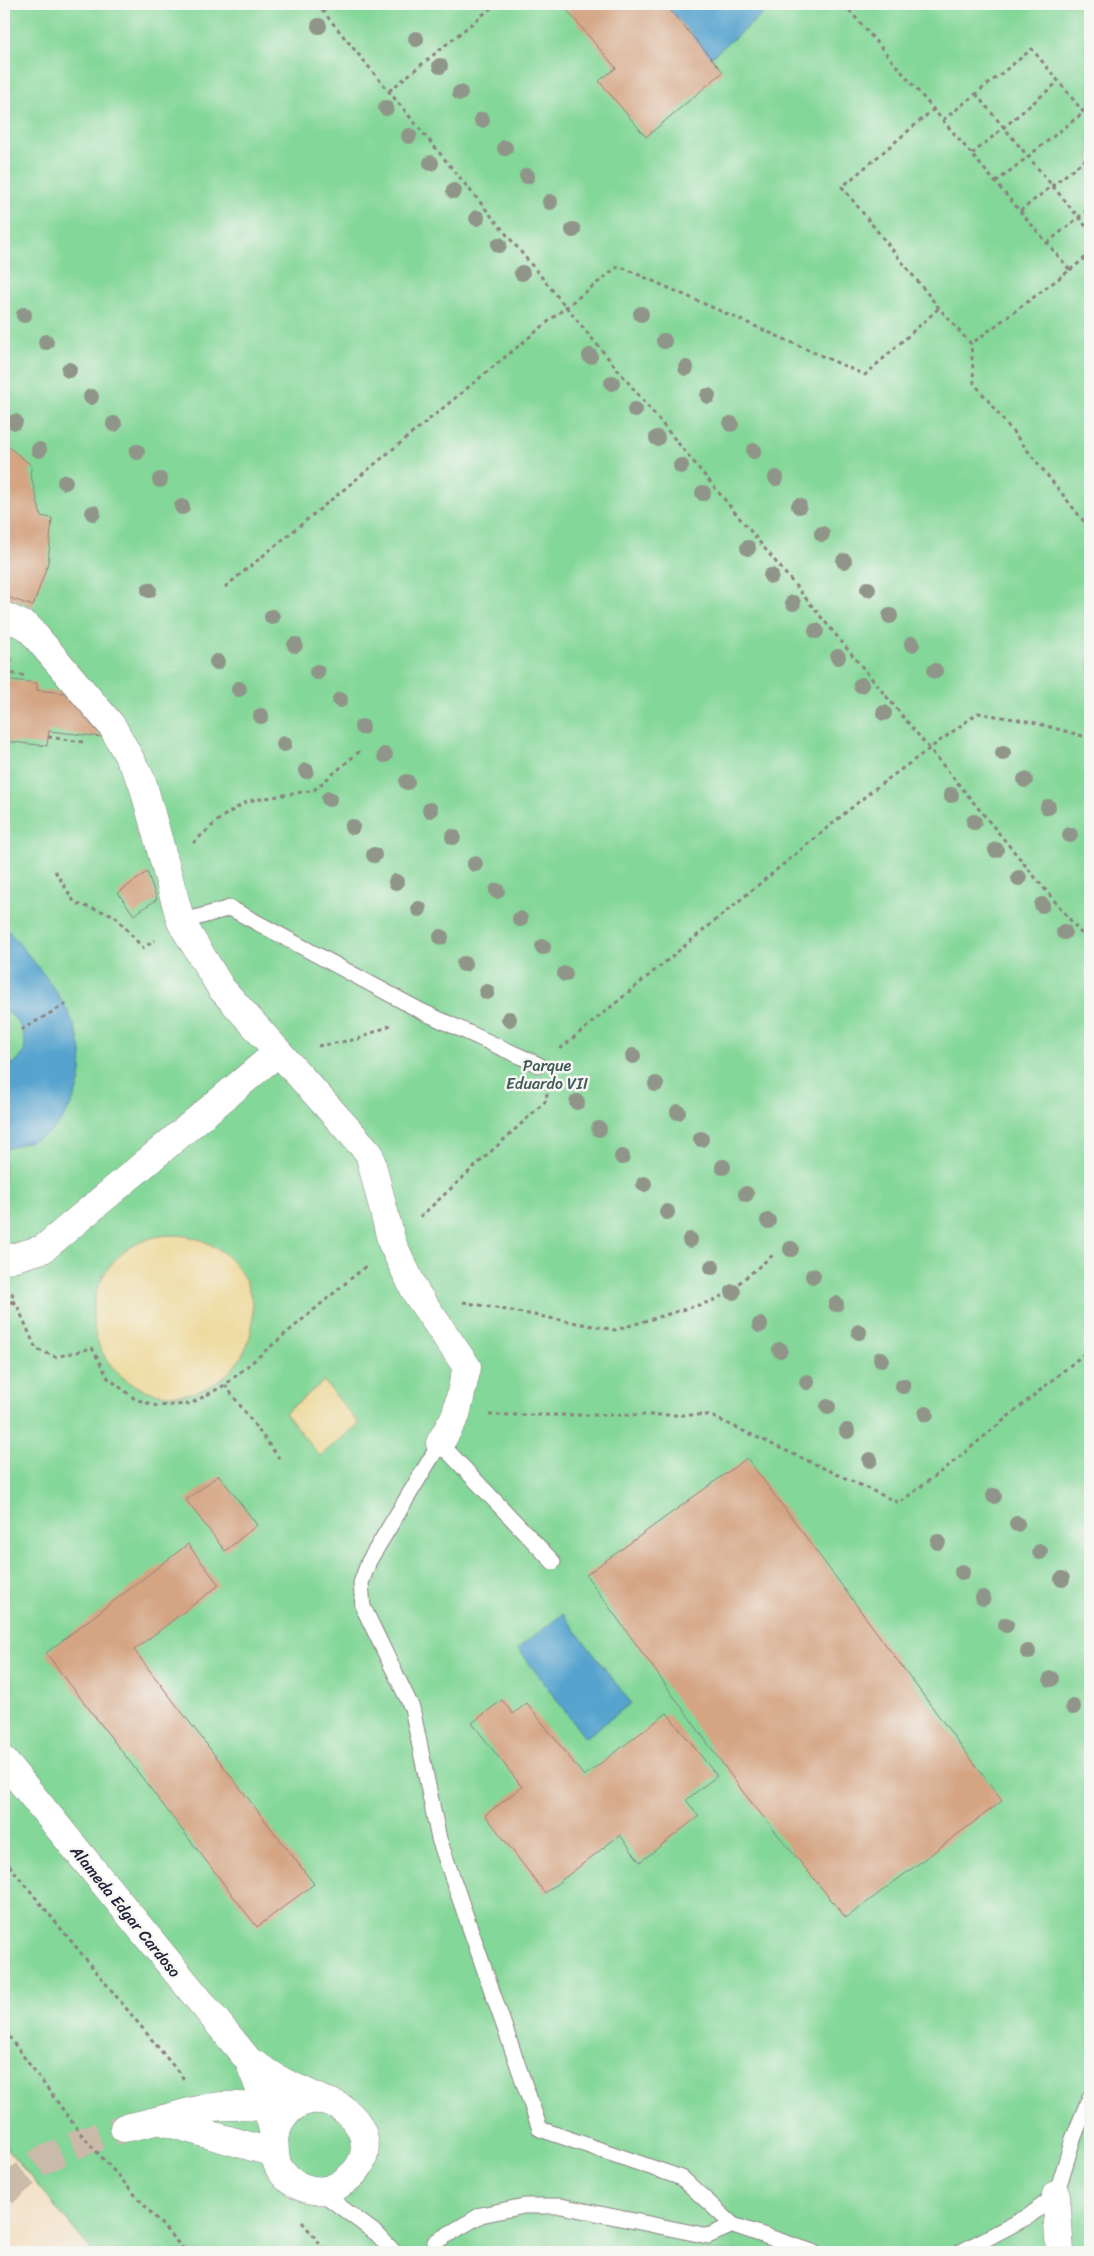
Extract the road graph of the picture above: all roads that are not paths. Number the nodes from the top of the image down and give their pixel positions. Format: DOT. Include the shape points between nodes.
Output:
graph roads {
  1 [pos="4,616"];
  2 [pos="181,922"];
  3 [pos="278,1052"];
  4 [pos="539,1065"];
  5 [pos="4,1257"];
  6 [pos="440,1443"];
  7 [pos="553,1562"];
  8 [pos="4,1761"];
  9 [pos="249,2060"];
  10 [pos="1090,2097"];
  11 [pos="323,2100"];
  12 [pos="266,2107"];
  13 [pos="295,2107"];
  14 [pos="162,2121"];
  15 [pos="124,2128"];
  16 [pos="274,2145"];
  17 [pos="318,2190"];
  18 [pos="1056,2196"];
  19 [pos="733,2225"];
  20 [pos="434,2242"];
  21 [pos="394,2252"];
  22 [pos="813,2252"];
  23 [pos="961,2252"];
  24 [pos="1060,2252"];
  1 -- 2 [label="street" via="28,627 112,726 142,781"];
  2 -- 3 [label="street" via="221,988"];
  2 -- 4 [label="lane" via="230,908 421,1011"];
  3 -- 5 [label="street" via="43,1249 8,1259"];
  3 -- 6 [label="street" via="369,1153 392,1242 416,1293 467,1367 456,1415"];
  6 -- 7 [label="lane"];
  6 -- 19 [label="lane" via="369,1561 362,1583 363,1607 412,1708 439,1839 540,2129 682,2178"];
  8 -- 9 [label="street, Alameda Edgar Cardoso"];
  9 -- 11 [label="street, Alameda Edgar Cardoso" via="284,2082"];
  9 -- 12 [label="street, Alameda Edgar Cardoso"];
  10 -- 18 [label="lane"];
  11 -- 13 [label="street" via="308,2101"];
  11 -- 17 [label="street, Alameda Edgar Cardoso" via="338,2104 360,2124 364,2154 348,2180 334,2188"];
  12 -- 13 [label="street"];
  12 -- 14 [label="street" via="208,2108"];
  12 -- 16 [label="street, Alameda Edgar Cardoso"];
  13 -- 16 [label="street" via="278,2125"];
  14 -- 15 [label="street"];
  14 -- 16 [label="street"];
  16 -- 17 [label="street, Alameda Edgar Cardoso" via="279,2167 289,2179 302,2188"];
  17 -- 21 [label="lane, Alameda Edgar Cardoso" via="377,2234"];
  18 -- 23 [label="lane" via="1029,2216"];
  18 -- 24 [label="street"];
  19 -- 20 [label="lane" via="708,2236 561,2206 524,2206 481,2214"];
  19 -- 22 [label="lane"];
}
